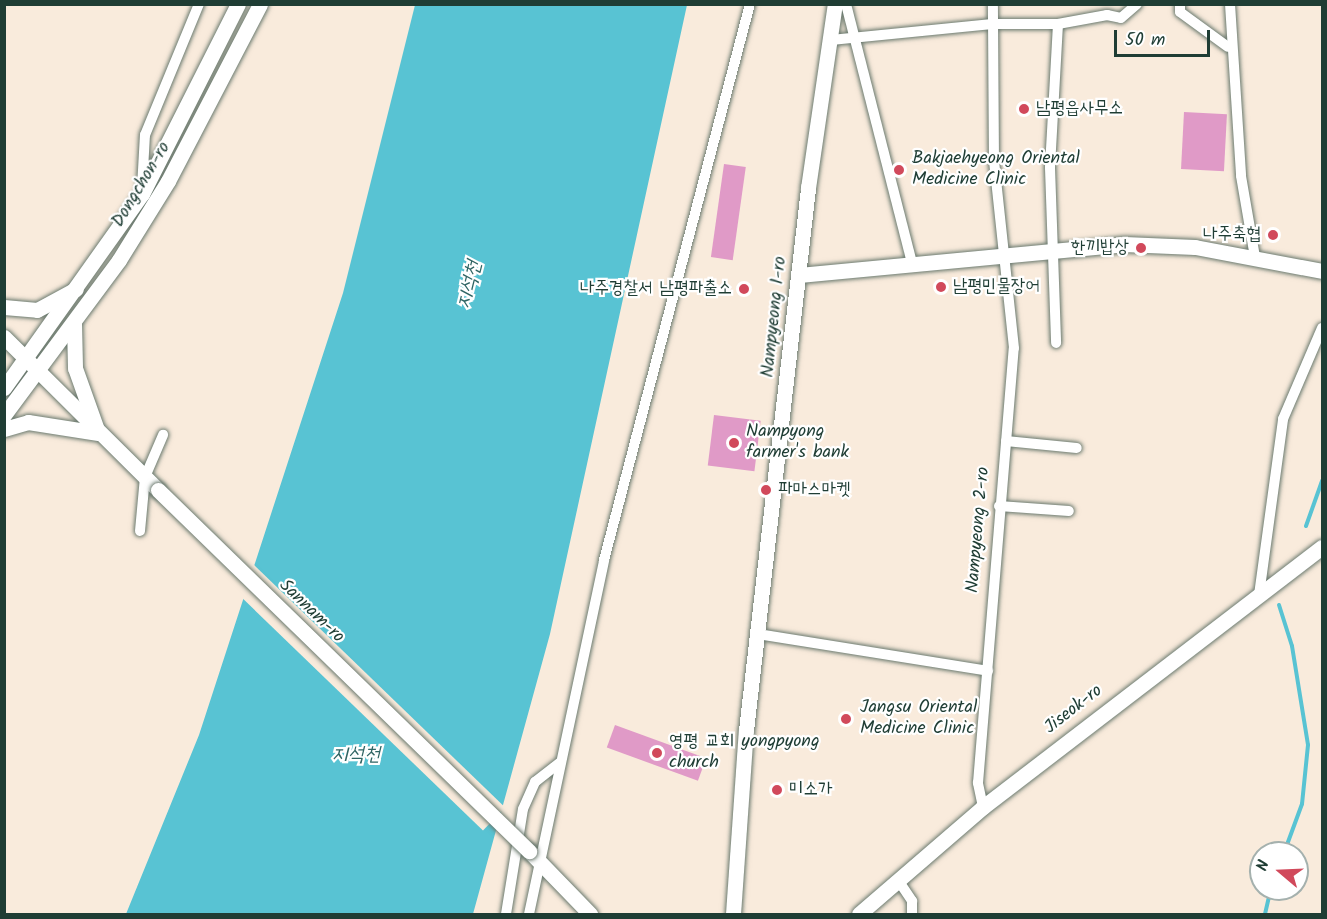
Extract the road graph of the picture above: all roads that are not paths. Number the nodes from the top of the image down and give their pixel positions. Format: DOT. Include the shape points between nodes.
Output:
graph roads {
  1 [pos="199,4"];
  2 [pos="238,4"];
  3 [pos="260,4"];
  4 [pos="750,4"];
  5 [pos="835,4"];
  6 [pos="846,4"];
  7 [pos="993,4"];
  8 [pos="1137,4"];
  9 [pos="1180,4"];
  10 [pos="1230,4"];
  11 [pos="992,24"];
  12 [pos="1058,24"];
  13 [pos="831,40"];
  14 [pos="854,41"];
  15 [pos="1228,47"];
  16 [pos="142,194"];
  17 [pos="1053,250"];
  18 [pos="1006,256"];
  19 [pos="1255,257"];
  20 [pos="913,267"];
  21 [pos="1323,272"];
  22 [pos="799,275"];
  23 [pos="81,286"];
  24 [pos="4,307"];
  25 [pos="74,323"];
  26 [pos="1323,328"];
  27 [pos="4,337"];
  28 [pos="1056,343"];
  29 [pos="24,360"];
  30 [pos="36,373"];
  31 [pos="4,388"];
  32 [pos="4,415"];
  33 [pos="4,429"];
  34 [pos="98,433"];
  35 [pos="163,435"];
  36 [pos="1006,441"];
  37 [pos="1077,448"];
  38 [pos="146,477"];
  39 [pos="999,506"];
  40 [pos="1069,511"];
  41 [pos="140,531"];
  42 [pos="1323,547"];
  43 [pos="1259,595"];
  44 [pos="758,634"];
  45 [pos="988,671"];
  46 [pos="559,764"];
  47 [pos="983,807"];
  48 [pos="534,856"];
  49 [pos="900,883"];
  50 [pos="506,915"];
  51 [pos="529,915"];
  52 [pos="590,915"];
  53 [pos="732,915"];
  54 [pos="859,915"];
  55 [pos="912,915"];
  1 -- 16 [label="street" via="145,135"];
  2 -- 16 [label="main road, Dongchon-ro"];
  3 -- 25 [label="main road, Dongchon-ro" via="168,182"];
  4 -- 46 [label="street" via="631,451"];
  5 -- 13 [label="main road, Nampyeong 1-ro"];
  6 -- 14 [label="street"];
  7 -- 11 [label="street, Nampyeong 2-ro"];
  8 -- 12 [label="street" via="1121,18 1107,15"];
  9 -- 15 [label="street" via="1180,12"];
  10 -- 15 [label="street"];
  11 -- 12 [label="street"];
  11 -- 14 [label="street"];
  11 -- 18 [label="street, Nampyeong 2-ro" via="994,162"];
  12 -- 17 [label="street" via="1050,168"];
  13 -- 14 [label="street"];
  13 -- 22 [label="main road, Nampyeong 1-ro"];
  14 -- 20 [label="street"];
  15 -- 19 [label="street"];
  16 -- 23 [label="main road, Dongchon-ro"];
  17 -- 18 [label="main road"];
  17 -- 19 [label="main road" via="1180,245"];
  17 -- 28 [label="street"];
  18 -- 20 [label="main road"];
  18 -- 36 [label="street, Nampyeong 2-ro" via="1014,348"];
  19 -- 21 [label="main road"];
  20 -- 22 [label="main road"];
  22 -- 44 [label="main road, Nampyeong 1-ro"];
  23 -- 24 [label="main road" via="37,310"];
  23 -- 29 [label="main road, Dongchon-ro"];
  25 -- 30 [label="main road, Dongchon-ro"];
  25 -- 34 [label="main road" via="75,368"];
  26 -- 43 [label="street" via="1283,419"];
  27 -- 29 [label="main road, Sannam-ro"];
  29 -- 30 [label="main road, Sannam-ro"];
  29 -- 31 [label="main road, Dongchon-ro"];
  30 -- 32 [label="main road, Dongchon-ro"];
  30 -- 34 [label="main road, Sannam-ro"];
  33 -- 34 [label="main road" via="28,422"];
  34 -- 38 [label="main road, Sannam-ro"];
  35 -- 38 [label="street"];
  36 -- 37 [label="street"];
  36 -- 39 [label="street, Nampyeong 2-ro"];
  38 -- 41 [label="street"];
  38 -- 48 [label="main road, Sannam-ro, bridge"];
  39 -- 40 [label="street"];
  39 -- 45 [label="street, Nampyeong 2-ro"];
  42 -- 43 [label="main road, Jiseok-ro"];
  43 -- 47 [label="main road, Jiseok-ro"];
  44 -- 45 [label="street"];
  44 -- 53 [label="main road, Nampyeong 1-ro"];
  45 -- 47 [label="street, Nampyeong 2-ro" via="978,783"];
  46 -- 48 [label="street"];
  46 -- 50 [label="street" via="535,782 523,809"];
  47 -- 49 [label="main road, Jiseok-ro"];
  48 -- 51 [label="street"];
  48 -- 52 [label="main road, Sannam-ro"];
  49 -- 54 [label="main road, Jiseok-ro"];
  49 -- 55 [label="street" via="912,901"];
}
